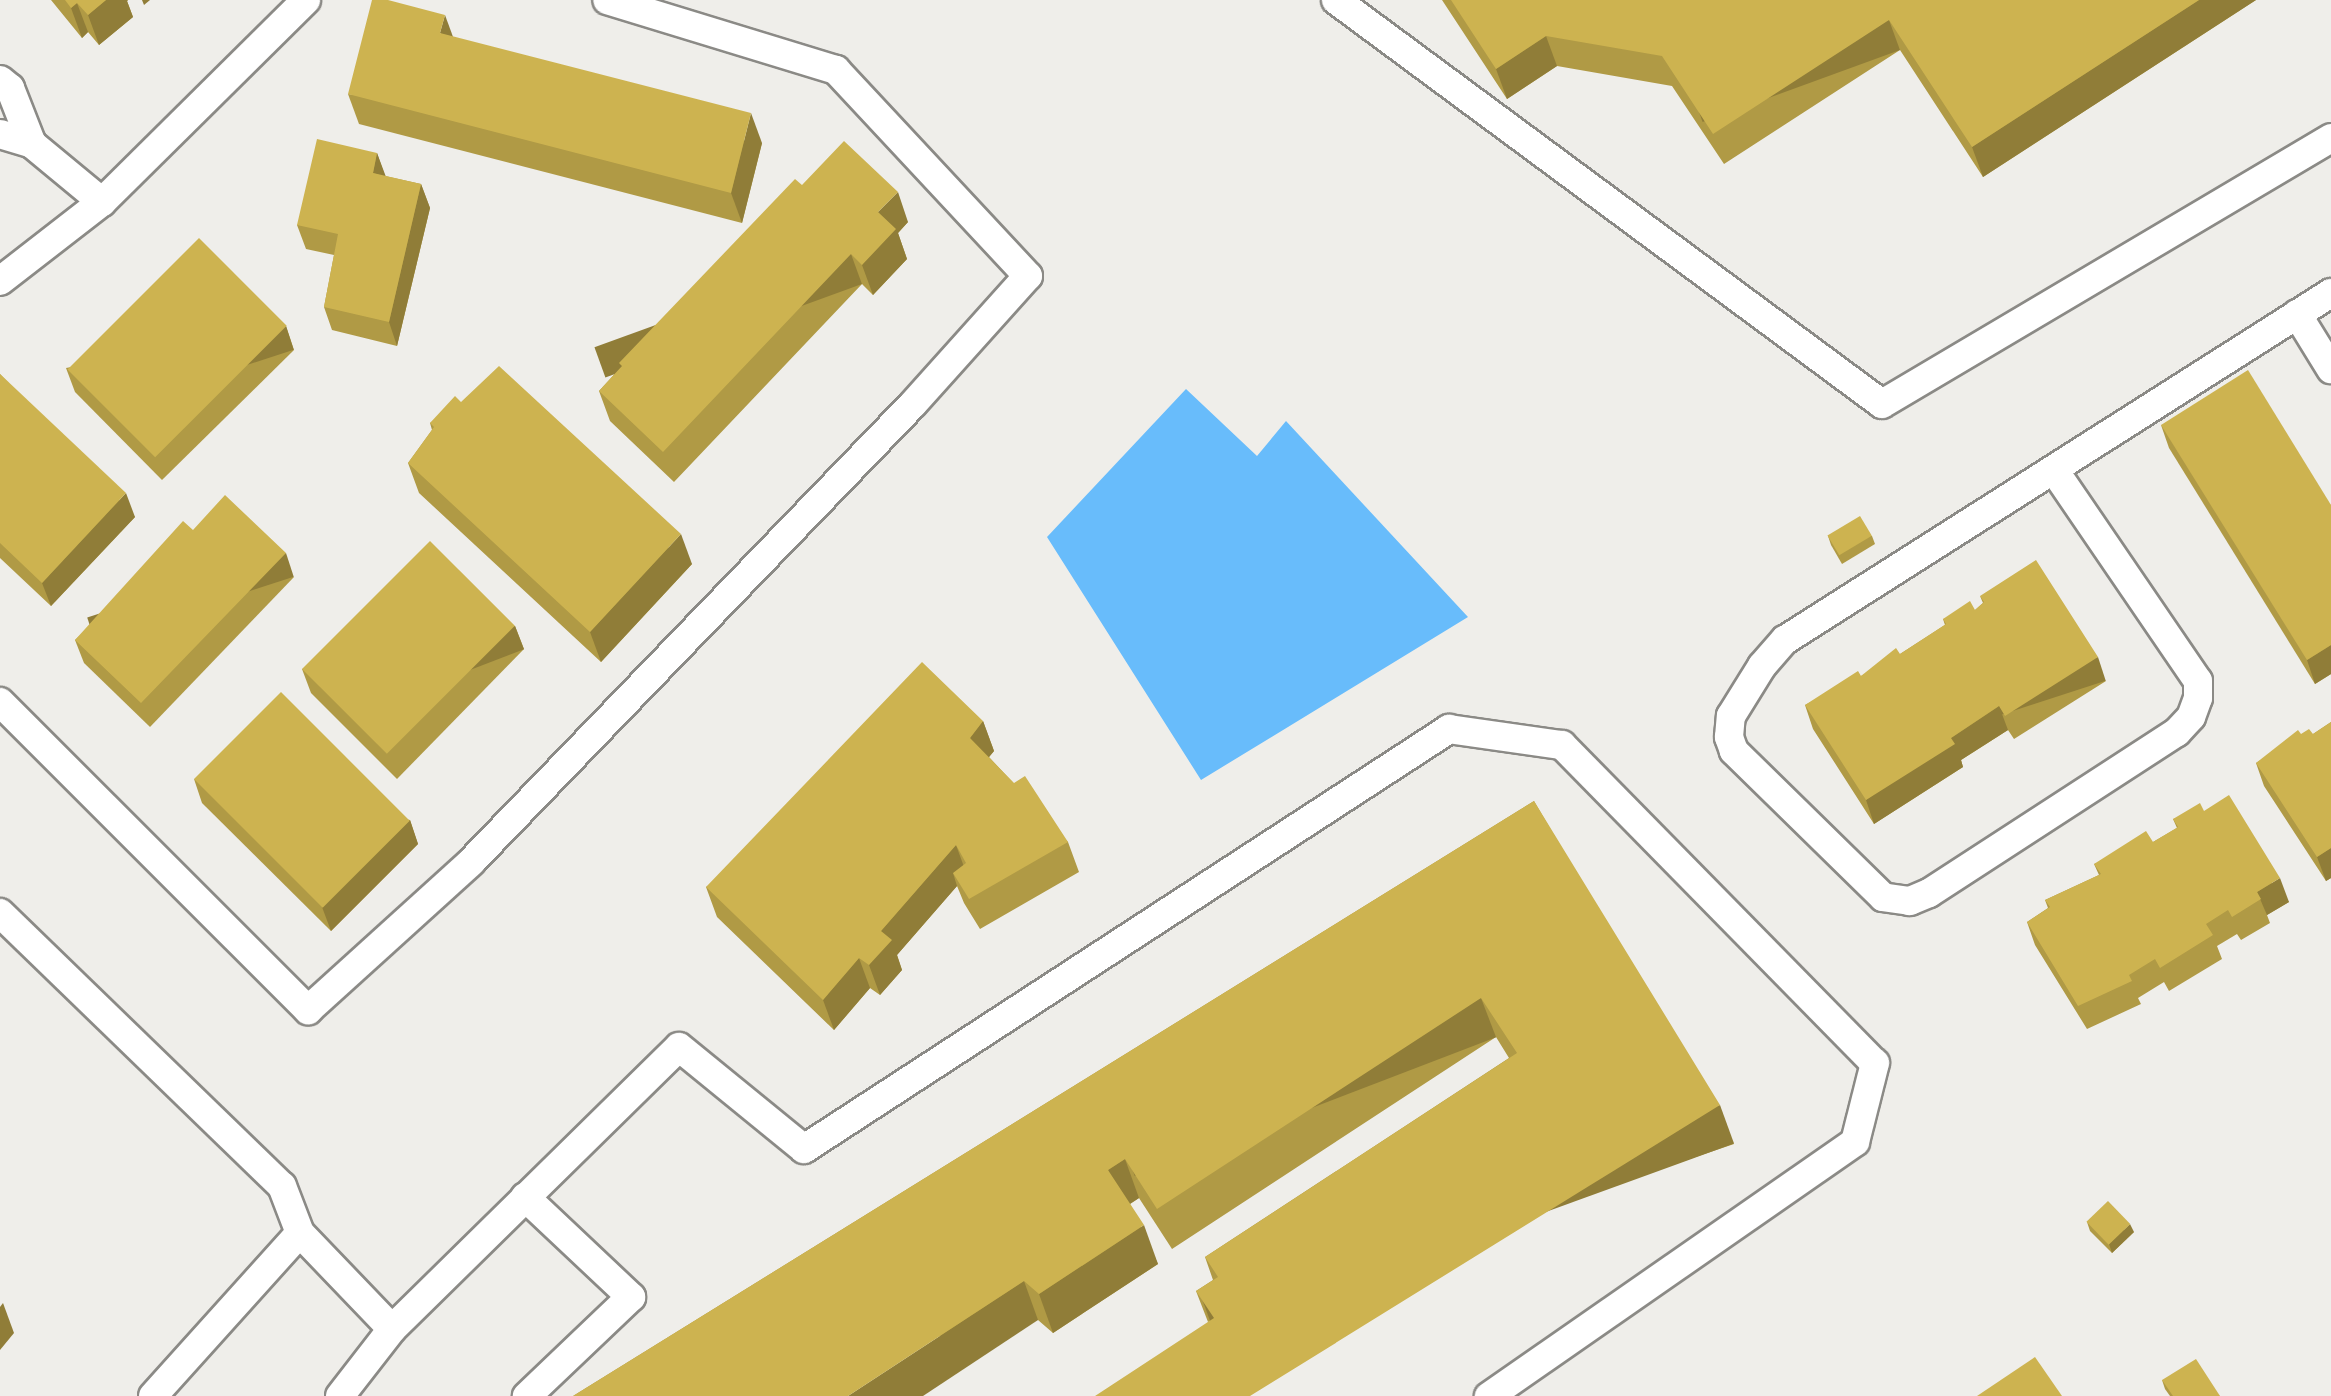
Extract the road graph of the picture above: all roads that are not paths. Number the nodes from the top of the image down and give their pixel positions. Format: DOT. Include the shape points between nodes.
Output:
graph roads {
  1 [pos="306,0"];
  2 [pos="607,0"];
  3 [pos="1336,0"];
  4 [pos="0,80"];
  5 [pos="0,134"];
  6 [pos="2331,138"];
  7 [pos="32,144"];
  8 [pos="102,202"];
  9 [pos="0,281"];
  10 [pos="2331,293"];
  11 [pos="2297,314"];
  12 [pos="2331,369"];
  13 [pos="2054,470"];
  14 [pos="0,702"];
  15 [pos="0,913"];
  16 [pos="525,1197"];
  17 [pos="300,1233"];
  18 [pos="392,1329"];
  19 [pos="153,1396"];
  20 [pos="340,1396"];
  21 [pos="527,1396"];
  22 [pos="1489,1396"];
  1 -- 8 [label="lane"];
  2 -- 14 [label="lane" via="836,69 1028,276 912,404 490,842 308,1010"];
  3 -- 6 [label="lane" via="1882,404"];
  4 -- 7 [label="lane" via="10,88"];
  5 -- 7 [label="lane"];
  7 -- 8 [label="lane"];
  8 -- 9 [label="lane"];
  10 -- 11 [label="lane"];
  11 -- 12 [label="lane"];
  11 -- 13 [label="lane"];
  13 -- 13 [label="lane" via="1785,640 1742,693 1731,716 1728,737 1734,751 1883,897 1910,901 1930,893 2176,732 2191,717 2198,681"];
  15 -- 17 [label="lane" via="282,1186"];
  16 -- 18 [label="lane"];
  16 -- 21 [label="lane" via="631,1297"];
  16 -- 22 [label="lane" via="679,1047 804,1149 1449,729 1562,745 1875,1063 1855,1142"];
  17 -- 18 [label="lane"];
  17 -- 19 [label="lane"];
  18 -- 20 [label="lane"];
}
